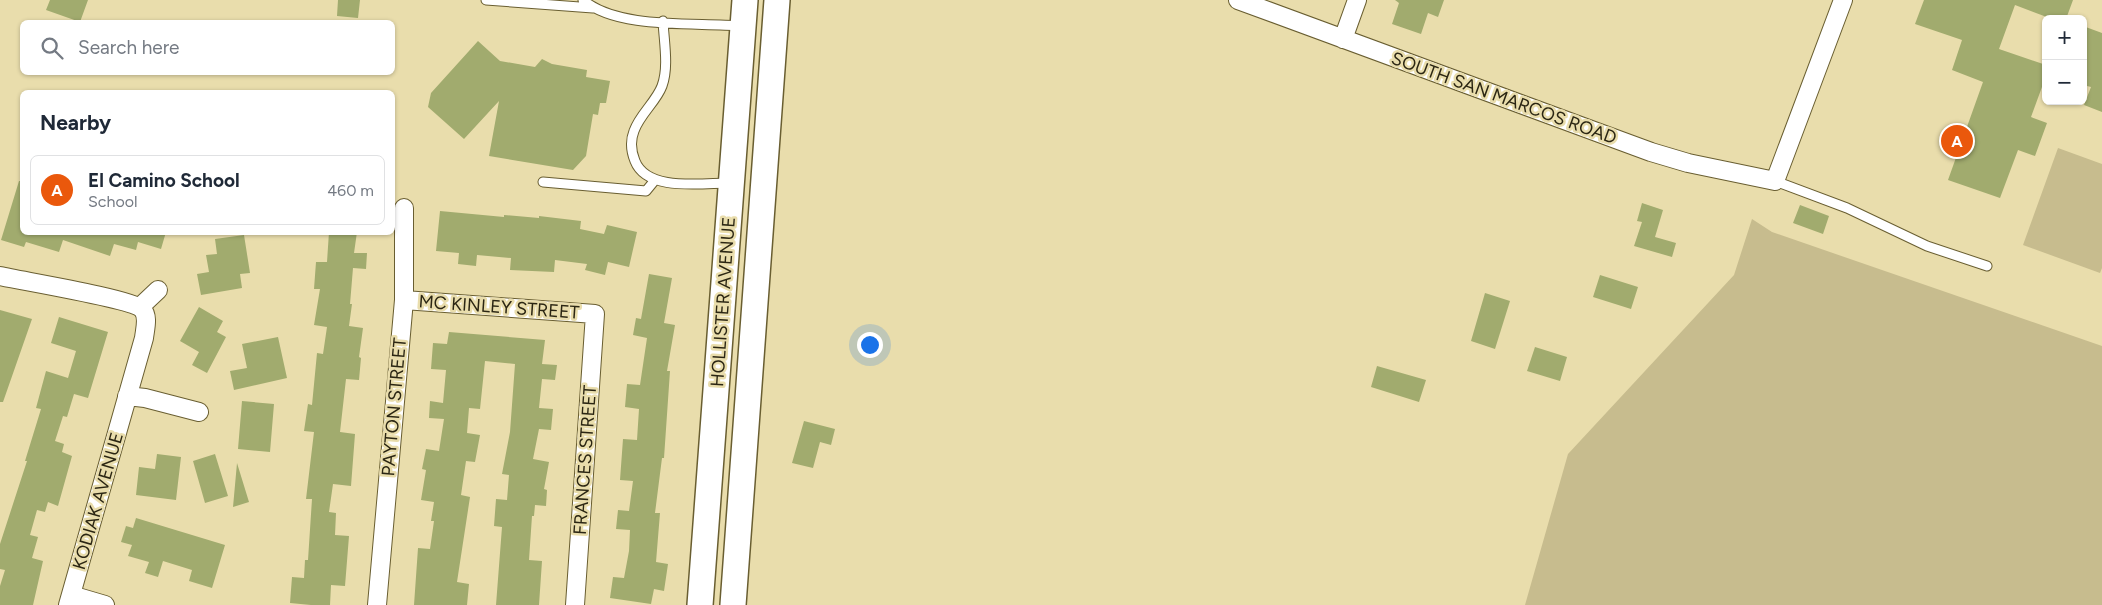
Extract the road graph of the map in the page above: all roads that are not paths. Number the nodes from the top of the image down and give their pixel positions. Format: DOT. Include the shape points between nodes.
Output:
graph roads {
  1 [pos="486,0"];
  2 [pos="584,0"];
  3 [pos="746,0"];
  4 [pos="777,0"];
  5 [pos="1238,0"];
  6 [pos="1357,0"];
  7 [pos="1843,0"];
  8 [pos="593,8"];
  9 [pos="663,22"];
  10 [pos="743,26"];
  11 [pos="1343,39"];
  12 [pos="655,180"];
  13 [pos="1775,181"];
  14 [pos="543,182"];
  15 [pos="731,183"];
  16 [pos="404,208"];
  17 [pos="1987,266"];
  18 [pos="0,276"];
  19 [pos="158,290"];
  20 [pos="404,300"];
  21 [pos="142,309"];
  22 [pos="595,314"];
  23 [pos="128,396"];
  24 [pos="199,412"];
  25 [pos="69,600"];
  26 [pos="105,605"];
  27 [pos="377,605"];
  28 [pos="575,605"];
  29 [pos="700,605"];
  30 [pos="732,605"];
  1 -- 8 [label="lane"];
  2 -- 8 [label="lane"];
  3 -- 10 [label="main road, HOLLISTER AVENUE"];
  4 -- 30 [label="main road, HOLLISTER AVENUE"];
  5 -- 11 [label="street, SOUTH SAN MARCOS ROAD"];
  6 -- 11 [label="street"];
  7 -- 13 [label="street"];
  8 -- 9 [label="lane" via="629,18"];
  9 -- 10 [label="lane"];
  9 -- 12 [label="lane" via="665,73 662,88 634,132 631,150 637,167"];
  10 -- 15 [label="main road, HOLLISTER AVENUE"];
  11 -- 13 [label="street, SOUTH SAN MARCOS ROAD" via="1651,152"];
  12 -- 14 [label="lane" via="646,191"];
  12 -- 15 [label="lane" via="671,184"];
  13 -- 17 [label="lane" via="1847,208 1927,246"];
  15 -- 29 [label="main road, HOLLISTER AVENUE"];
  16 -- 20 [label="street, PAYTON STREET"];
  18 -- 21 [label="street" via="121,299"];
  19 -- 21 [label="street"];
  20 -- 22 [label="street, MC KINLEY STREET"];
  20 -- 27 [label="street, PAYTON STREET"];
  21 -- 23 [label="street, KODIAK AVENUE" via="146,322 144,338"];
  22 -- 28 [label="street, FRANCES STREET"];
  23 -- 24 [label="street"];
  23 -- 25 [label="street, KODIAK AVENUE"];
  25 -- 26 [label="street"];
}
